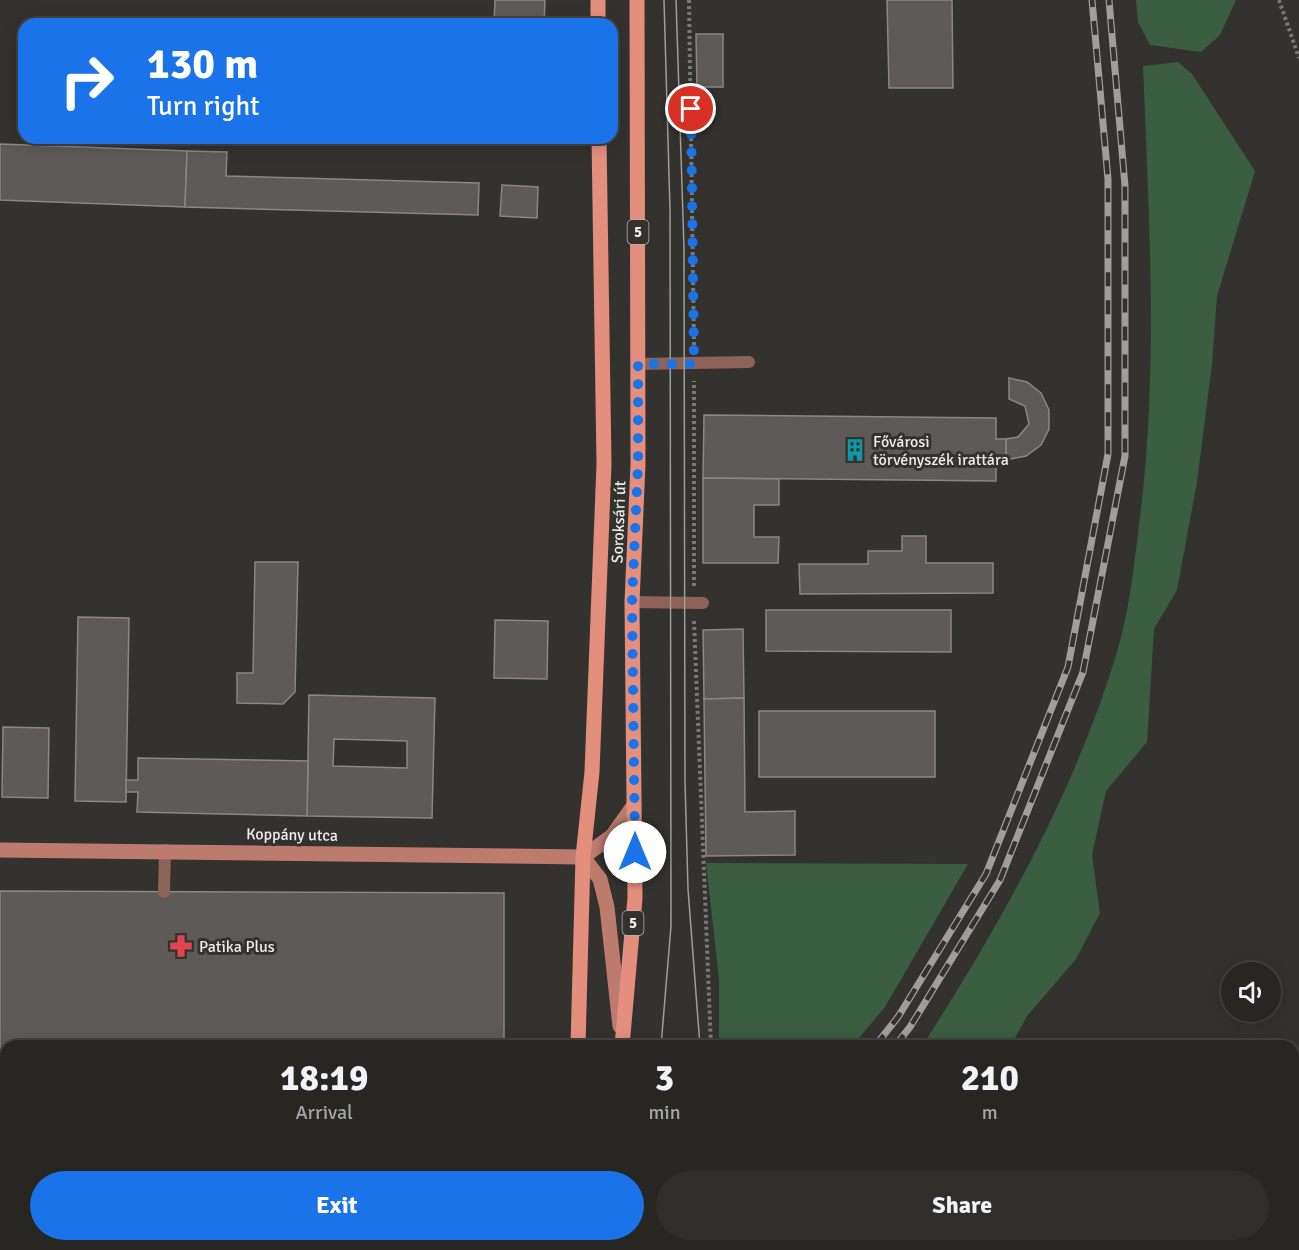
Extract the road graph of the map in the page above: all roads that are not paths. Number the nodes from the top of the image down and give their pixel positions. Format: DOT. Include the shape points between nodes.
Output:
graph roads {
  1 [pos="598,0"];
  2 [pos="636,0"];
  3 [pos="598,18"];
  4 [pos="599,144"];
  5 [pos="749,362"];
  6 [pos="638,364"];
  7 [pos="632,602"];
  8 [pos="698,603"];
  9 [pos="634,805"];
  10 [pos="0,850"];
  11 [pos="165,850"];
  12 [pos="583,857"];
  13 [pos="164,892"];
  14 [pos="578,1040"];
  15 [pos="622,1040"];
  16 [pos="622,1040"];
  1 -- 3 [label="main road"];
  2 -- 6 [label="main road, Soroksári út / 5"];
  4 -- 12 [label="main road, Soroksári út" via="604,464 592,772"];
  5 -- 6 [label="lane"];
  6 -- 7 [label="main road, Soroksári út / 5"];
  7 -- 8 [label="lane"];
  7 -- 9 [label="main road, Soroksári út / 5"];
  9 -- 12 [label="street" via="612,836"];
  9 -- 16 [label="main road, Soroksári út / 5" via="635,898"];
  10 -- 11 [label="street, Koppány utca"];
  11 -- 12 [label="street, Koppány utca"];
  11 -- 13 [label="lane"];
  12 -- 14 [label="main road, Soroksári út"];
  12 -- 15 [label="street" via="600,879 607,907"];
}
